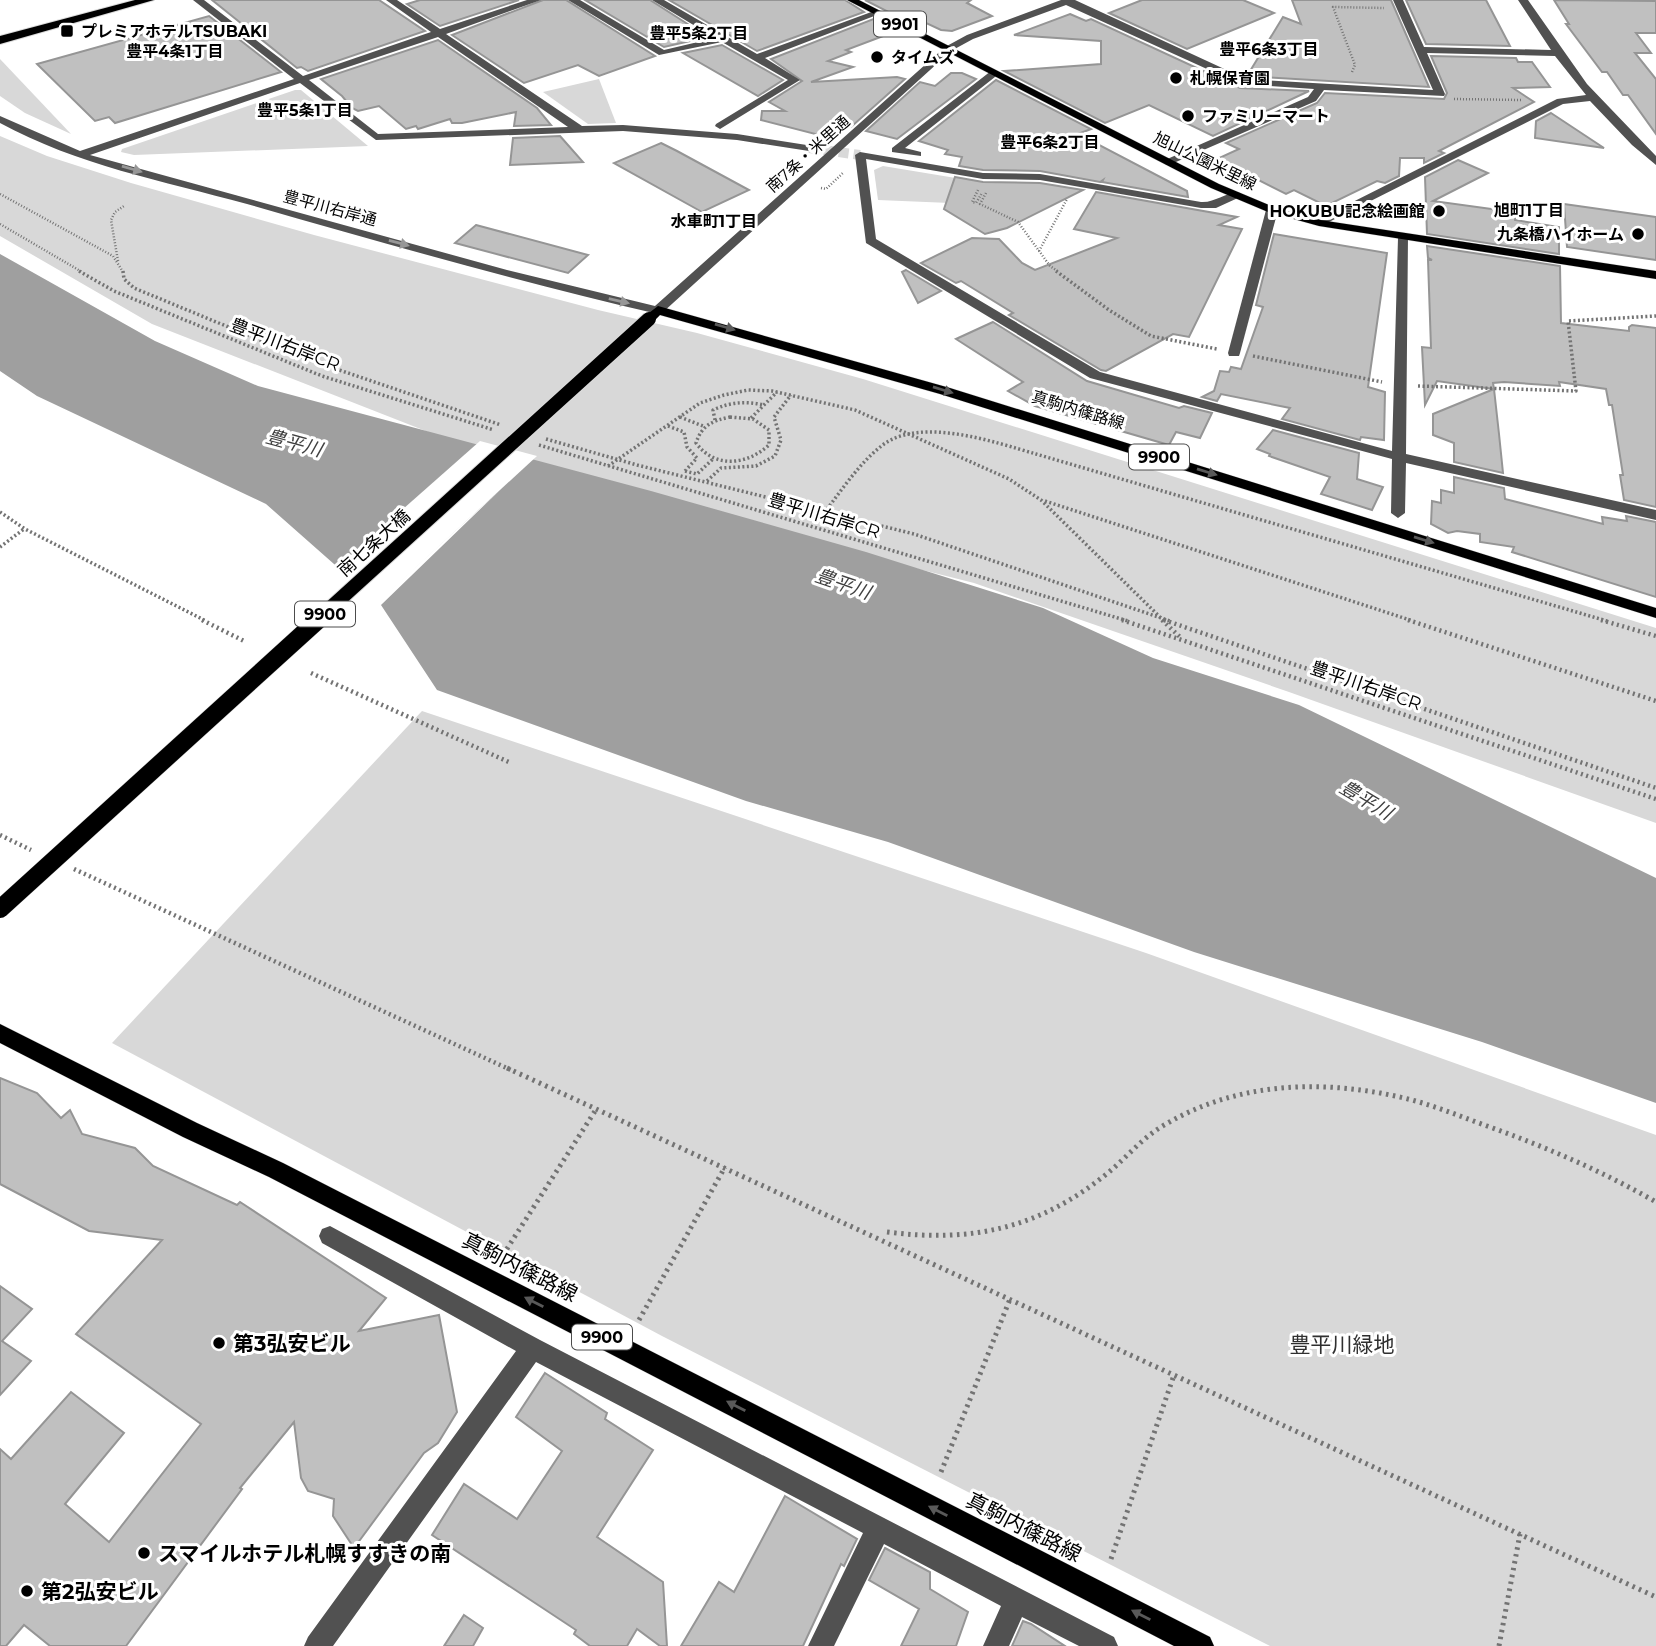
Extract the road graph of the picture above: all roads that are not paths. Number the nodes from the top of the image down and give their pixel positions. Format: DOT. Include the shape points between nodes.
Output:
graph roads {
  1 [pos="148,0"];
  2 [pos="198,0"];
  3 [pos="391,0"];
  4 [pos="536,0"];
  5 [pos="573,0"];
  6 [pos="657,0"];
  7 [pos="852,0"];
  8 [pos="1523,0"];
  9 [pos="1068,1"];
  10 [pos="1395,4"];
  11 [pos="877,12"];
  12 [pos="439,33"];
  13 [pos="722,38"];
  14 [pos="0,40"];
  15 [pos="948,49"];
  16 [pos="1421,50"];
  17 [pos="1556,53"];
  18 [pos="756,58"];
  19 [pos="995,73"];
  20 [pos="300,80"];
  21 [pos="1320,87"];
  22 [pos="1590,98"];
  23 [pos="0,119"];
  24 [pos="720,126"];
  25 [pos="637,129"];
  26 [pos="580,130"];
  27 [pos="799,136"];
  28 [pos="809,148"];
  29 [pos="82,154"];
  30 [pos="1169,162"];
  31 [pos="1656,162"];
  32 [pos="1040,177"];
  33 [pos="1236,195"];
  34 [pos="1272,210"];
  35 [pos="1319,223"];
  36 [pos="1404,237"];
  37 [pos="1656,275"];
  38 [pos="654,315"];
  39 [pos="1234,353"];
  40 [pos="1400,457"];
  41 [pos="1398,513"];
  42 [pos="1656,515"];
  43 [pos="1656,613"];
  44 [pos="0,909"];
  45 [pos="0,1033"];
  46 [pos="330,1237"];
  47 [pos="532,1348"];
  48 [pos="879,1528"];
  49 [pos="1017,1600"];
  50 [pos="317,1646"];
  51 [pos="821,1646"];
  52 [pos="996,1646"];
  53 [pos="1105,1646"];
  54 [pos="1201,1646"];
  1 -- 14 [label="highway"];
  2 -- 20 [label="street"];
  3 -- 12 [label="street"];
  4 -- 12 [label="street"];
  5 -- 13 [label="street" via="663,53"];
  6 -- 13 [label="street"];
  7 -- 11 [label="main road, 旭山公園米里線 / 9901"];
  8 -- 17 [label="street"];
  9 -- 15 [label="street, 南7条・米里通"];
  9 -- 21 [label="street" via="1237,80"];
  10 -- 16 [label="street"];
  11 -- 15 [label="main road, 旭山公園米里線 / 9901"];
  11 -- 18 [label="street"];
  12 -- 20 [label="street"];
  12 -- 26 [label="street"];
  13 -- 18 [label="street"];
  15 -- 19 [label="main road, 旭山公園米里線 / 9901"];
  15 -- 38 [label="street, 南7条・米里通"];
  16 -- 17 [label="street"];
  16 -- 21 [label="street" via="1440,94"];
  17 -- 22 [label="street"];
  18 -- 24 [label="street" via="795,80"];
  19 -- 30 [label="main road, 旭山公園米里線 / 9901"];
  19 -- 32 [label="street" via="896,150"];
  20 -- 26 [label="street" via="376,138"];
  20 -- 29 [label="street"];
  21 -- 30 [label="street" via="1312,99"];
  22 -- 31 [label="street"];
  22 -- 35 [label="street" via="1565,100"];
  23 -- 29 [label="street, 豊平川右岸通"];
  24 -- 25 [label="street"];
  24 -- 27 [label="street"];
  25 -- 26 [label="street"];
  25 -- 28 [label="street"];
  29 -- 38 [label="street, 豊平川右岸通, one-way"];
  30 -- 33 [label="main road, 旭山公園米里線 / 9901"];
  32 -- 33 [label="street" via="1201,205 1212,206"];
  32 -- 40 [label="street" via="993,177 860,155 870,241 1095,375"];
  33 -- 34 [label="main road, 旭山公園米里線 / 9901"];
  34 -- 35 [label="main road, 旭山公園米里線 / 9901"];
  34 -- 39 [label="street"];
  35 -- 36 [label="main road, 旭山公園米里線 / 9901"];
  36 -- 37 [label="main road, 旭山公園米里線 / 9901"];
  36 -- 40 [label="street"];
  38 -- 43 [label="main road, 真駒内篠路線 / 9900, one-way" via="946,391"];
  38 -- 44 [label="main road, 南七条大橋 / 9900, bridge"];
  40 -- 41 [label="street"];
  40 -- 42 [label="street"];
  54 -- 45 [label="main road, 真駒内篠路線 / 9900, one-way" via="288,1176"];
  46 -- 47 [label="street"];
  47 -- 48 [label="street"];
  47 -- 50 [label="street"];
  48 -- 49 [label="street"];
  48 -- 51 [label="street"];
  49 -- 52 [label="street"];
  49 -- 53 [label="street"];
}
